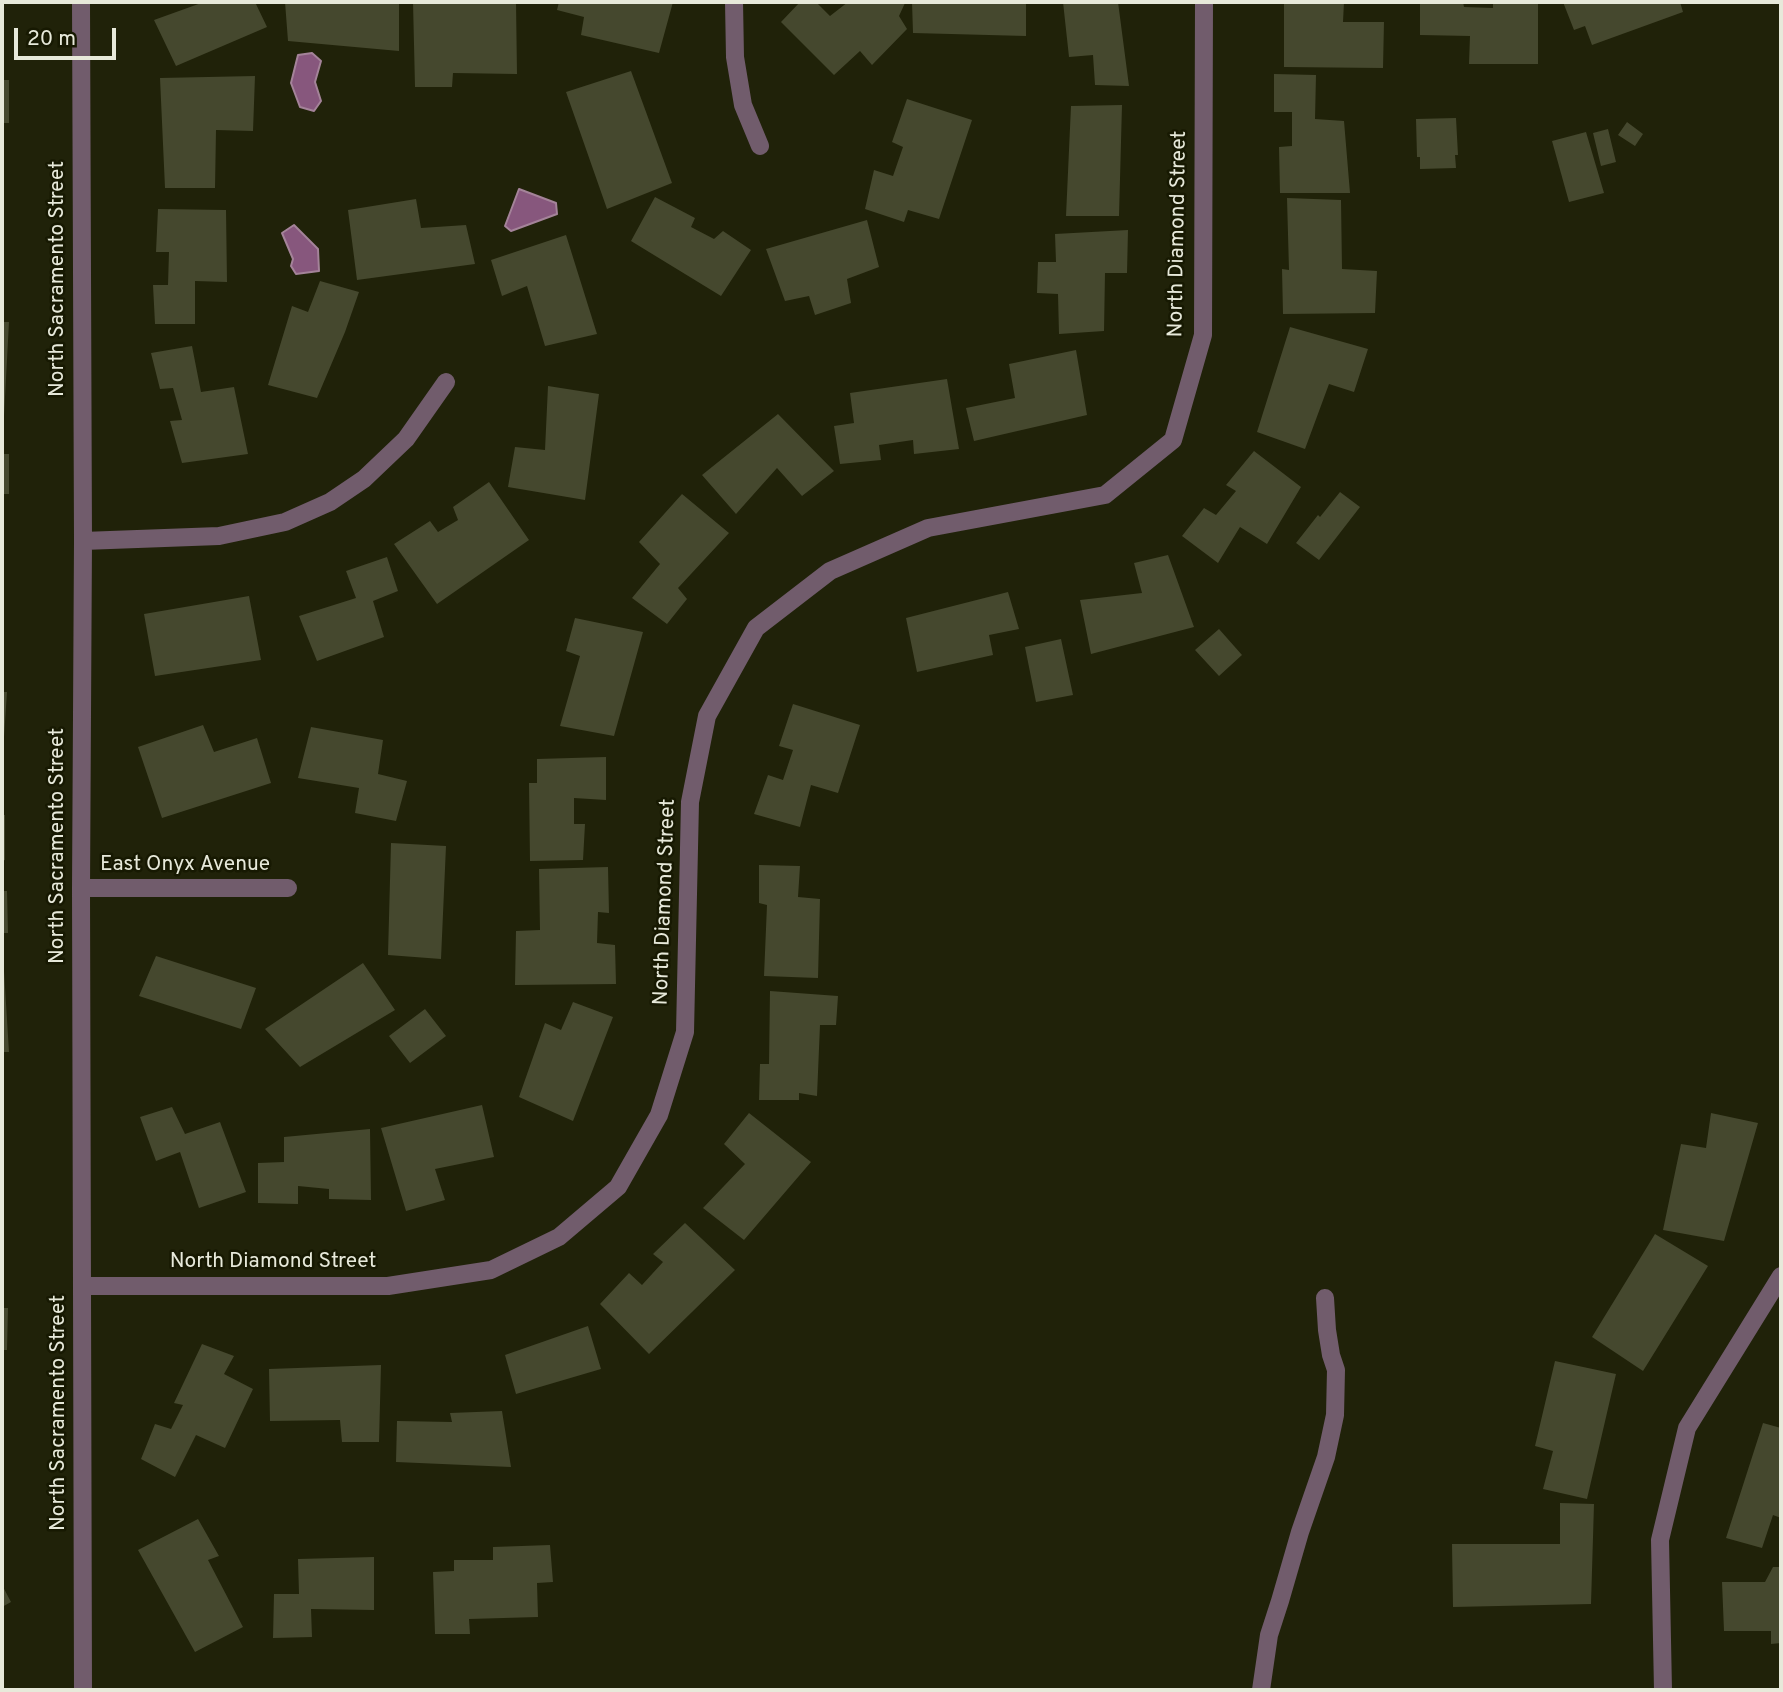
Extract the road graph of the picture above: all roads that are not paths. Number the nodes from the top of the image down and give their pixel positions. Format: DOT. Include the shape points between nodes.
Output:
graph roads {
  1 [pos="81,2"];
  2 [pos="734,2"];
  3 [pos="1204,2"];
  4 [pos="760,146"];
  5 [pos="446,382"];
  6 [pos="83,541"];
  7 [pos="81,888"];
  8 [pos="288,888"];
  9 [pos="1781,1276"];
  10 [pos="82,1286"];
  11 [pos="1325,1298"];
  12 [pos="83,1690"];
  13 [pos="1261,1690"];
  14 [pos="1663,1690"];
  1 -- 6 [label="street, North Sacramento Street"];
  2 -- 4 [label="street" via="734,58 743,105"];
  3 -- 10 [label="street, North Diamond Street" via="1203,335 1173,440 1105,495 928,528 830,571 756,628 707,716 690,802 685,1032 659,1115 618,1187 559,1237 491,1270 388,1286"];
  5 -- 6 [label="street" via="406,439 364,479 330,502 285,522 219,536"];
  6 -- 7 [label="street, North Sacramento Street"];
  7 -- 8 [label="street, East Onyx Avenue"];
  7 -- 10 [label="street, North Sacramento Street"];
  9 -- 14 [label="street" via="1687,1427 1660,1540"];
  10 -- 12 [label="street, North Sacramento Street"];
  11 -- 13 [label="street" via="1336,1370 1335,1415 1269,1636"];
}
